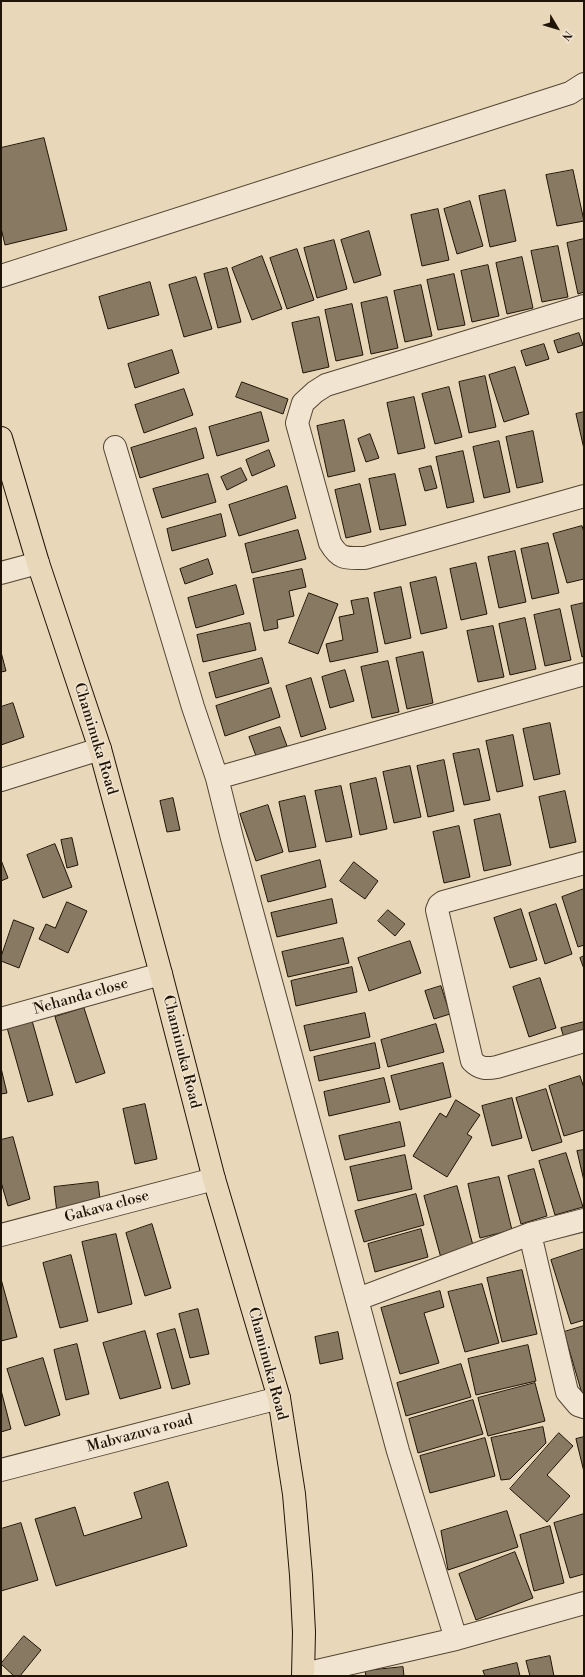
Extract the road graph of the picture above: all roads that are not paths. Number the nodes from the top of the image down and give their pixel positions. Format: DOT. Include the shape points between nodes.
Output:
graph roads {
  1 [pos="584,84"];
  2 [pos="1,276"];
  3 [pos="584,306"];
  4 [pos="1,438"];
  5 [pos="115,447"];
  6 [pos="584,496"];
  7 [pos="38,563"];
  8 [pos="1,573"];
  9 [pos="584,674"];
  10 [pos="100,749"];
  11 [pos="218,778"];
  12 [pos="1,780"];
  13 [pos="584,863"];
  14 [pos="161,974"];
  15 [pos="1,1020"];
  16 [pos="584,1040"];
  17 [pos="214,1179"];
  18 [pos="584,1220"];
  19 [pos="530,1234"];
  20 [pos="1,1235"];
  21 [pos="358,1300"];
  22 [pos="279,1398"];
  23 [pos="584,1407"];
  24 [pos="1,1470"];
  25 [pos="584,1602"];
  26 [pos="456,1639"];
  27 [pos="304,1675"];
  1 -- 2 [label="street" via="570,93"];
  3 -- 6 [label="street" via="326,385 303,403 297,423 330,542 336,554 347,558 365,558"];
  4 -- 7 [label="main road, Chaminuka Road"];
  5 -- 11 [label="street" via="193,707"];
  7 -- 8 [label="street"];
  7 -- 10 [label="main road, Chaminuka Road"];
  9 -- 11 [label="street"];
  10 -- 12 [label="street"];
  10 -- 14 [label="main road, Chaminuka Road"];
  11 -- 21 [label="street"];
  13 -- 16 [label="street" via="443,902 437,910 472,1061 476,1065 484,1069 496,1067"];
  14 -- 15 [label="street, Nehanda close"];
  14 -- 17 [label="main road, Chaminuka Road"];
  17 -- 20 [label="street, Gakava close"];
  17 -- 22 [label="main road, Chaminuka Road"];
  18 -- 19 [label="street"];
  19 -- 21 [label="street"];
  19 -- 23 [label="street" via="567,1392 575,1402"];
  21 -- 26 [label="street" via="398,1451"];
  22 -- 24 [label="street, Mabvazuva road"];
  22 -- 27 [label="main road, Chaminuka Road" via="294,1494 301,1575"];
  25 -- 26 [label="street"];
  26 -- 27 [label="street"];
}
